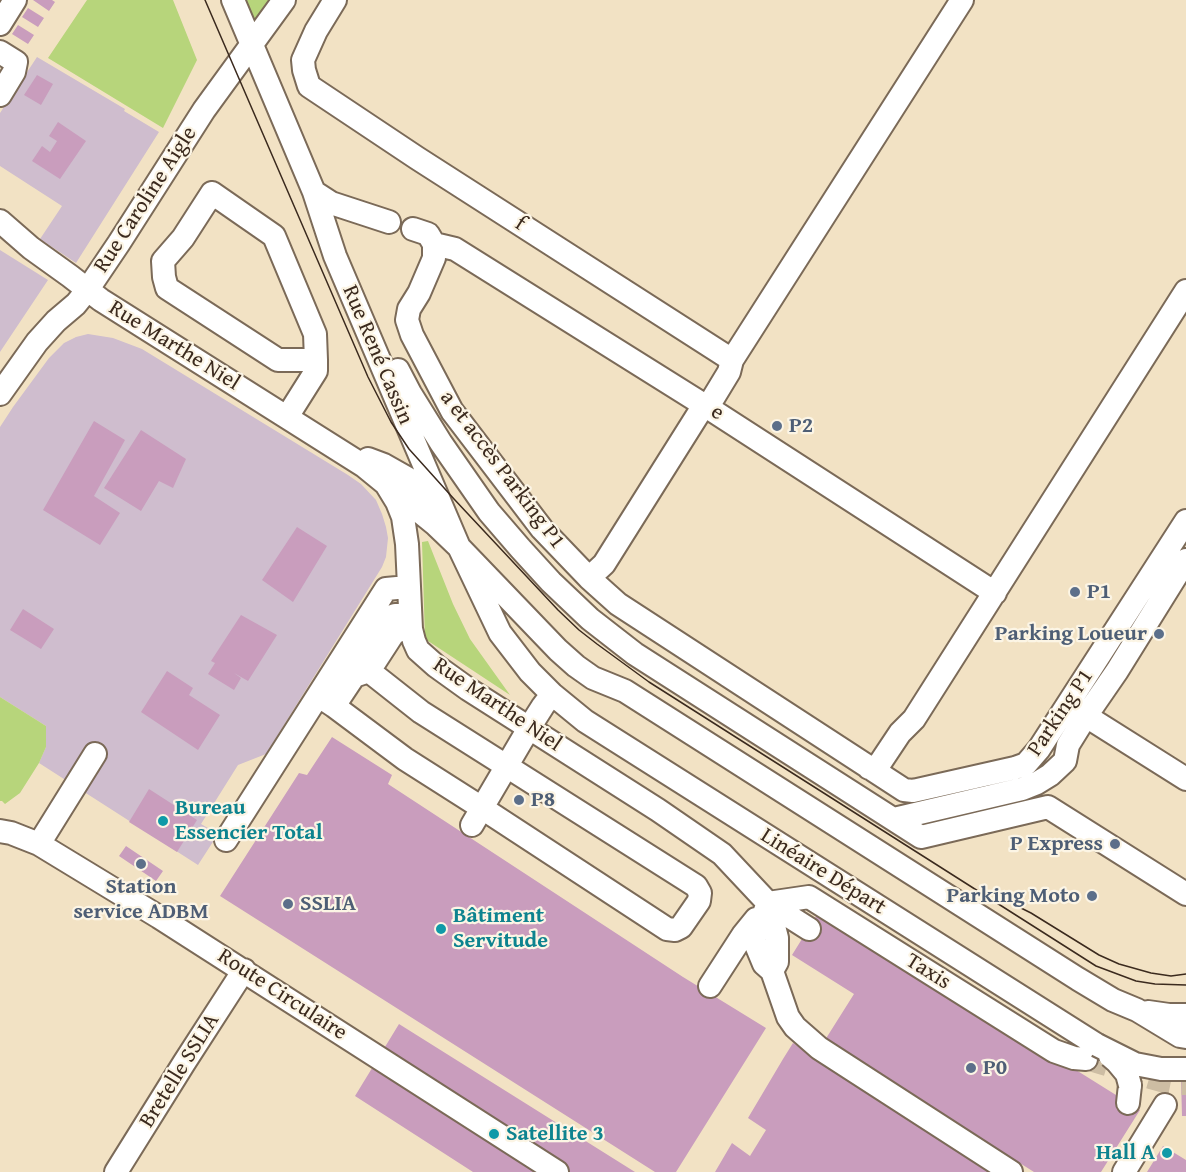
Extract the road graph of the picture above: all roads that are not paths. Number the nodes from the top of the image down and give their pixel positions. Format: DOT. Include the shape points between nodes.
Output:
graph roads {
  1 [pos="15,0"];
  2 [pos="233,0"];
  3 [pos="284,0"];
  4 [pos="334,0"];
  5 [pos="962,0"];
  6 [pos="0,24"];
  7 [pos="252,46"];
  8 [pos="0,52"];
  9 [pos="0,95"];
  10 [pos="314,192"];
  11 [pos="0,221"];
  12 [pos="389,222"];
  13 [pos="413,230"];
  14 [pos="434,244"];
  15 [pos="88,289"];
  16 [pos="1186,291"];
  17 [pos="307,360"];
  18 [pos="732,360"];
  19 [pos="0,394"];
  20 [pos="705,405"];
  21 [pos="281,414"];
  22 [pos="332,446"];
  23 [pos="386,484"];
  24 [pos="442,508"];
  25 [pos="1186,521"];
  26 [pos="459,548"];
  27 [pos="1186,560"];
  28 [pos="589,578"];
  29 [pos="408,587"];
  30 [pos="995,593"];
  31 [pos="410,622"];
  32 [pos="353,671"];
  33 [pos="625,691"];
  34 [pos="552,694"];
  35 [pos="326,701"];
  36 [pos="1086,716"];
  37 [pos="528,728"];
  38 [pos="95,754"];
  39 [pos="506,765"];
  40 [pos="869,768"];
  41 [pos="1186,778"];
  42 [pos="477,817"];
  43 [pos="894,819"];
  44 [pos="0,831"];
  45 [pos="226,840"];
  46 [pos="39,844"];
  47 [pos="1186,894"];
  48 [pos="768,903"];
  49 [pos="808,929"];
  50 [pos="244,970"];
  51 [pos="710,986"];
  52 [pos="1137,1010"];
  53 [pos="1186,1015"];
  54 [pos="1186,1037"];
  55 [pos="1092,1052"];
  56 [pos="1186,1069"];
  57 [pos="1125,1095"];
  58 [pos="1165,1105"];
  59 [pos="116,1172"];
  60 [pos="557,1172"];
  61 [pos="1011,1172"];
  62 [pos="1124,1172"];
  1 -- 6 [label="street"];
  2 -- 7 [label="street, Rue René Cassin"];
  3 -- 7 [label="street, Rue Caroline Aigle"];
  4 -- 18 [label="street, f" via="303,60 309,86"];
  5 -- 18 [label="street"];
  7 -- 10 [label="street, Rue René Cassin"];
  7 -- 15 [label="street, Rue Caroline Aigle" via="204,110"];
  8 -- 9 [label="street" via="16,62"];
  10 -- 12 [label="street" via="331,203"];
  10 -- 24 [label="street, Rue René Cassin" via="335,256"];
  10 -- 43 [label="street" via="415,402 473,491 551,582 590,620 635,654"];
  11 -- 15 [label="street, Rue Marthe Niel" via="30,248"];
  13 -- 14 [label="street, e" via="428,234"];
  14 -- 20 [label="street, e" via="455,249"];
  14 -- 28 [label="street, a et accès Parking P1" via="434,258 409,309 407,321 412,335 452,411 542,529"];
  15 -- 19 [label="street, Rue Caroline Aigle" via="37,342"];
  15 -- 21 [label="street, Rue Marthe Niel"];
  16 -- 30 [label="street"];
  17 -- 17 [label="street" via="315,334 274,236 212,193 163,261 167,288 278,360"];
  17 -- 21 [label="street"];
  18 -- 20 [label="street" via="729,372"];
  20 -- 28 [label="street" via="604,564"];
  20 -- 30 [label="street, e"];
  21 -- 22 [label="street, Rue Marthe Niel"];
  22 -- 23 [label="street, Rue Marthe Niel"];
  22 -- 24 [label="street" via="384,465 407,478"];
  23 -- 26 [label="street"];
  23 -- 29 [label="street, Rue Marthe Niel" via="403,517"];
  24 -- 26 [label="street, Rue René Cassin"];
  24 -- 33 [label="street" via="556,627"];
  25 -- 40 [label="street, Parking P1" via="1026,764 913,791 904,790"];
  26 -- 33 [label="street" via="576,666"];
  26 -- 34 [label="street, Rue René Cassin" via="500,633"];
  27 -- 36 [label="street"];
  28 -- 40 [label="street, a et accès Parking P1" via="618,604"];
  29 -- 31 [label="street, Rue Marthe Niel"];
  29 -- 32 [label="street" via="386,588"];
  30 -- 40 [label="street" via="914,719 880,763"];
  31 -- 32 [label="street" via="395,615 387,618"];
  31 -- 37 [label="street, Rue Marthe Niel" via="418,650"];
  32 -- 35 [label="street"];
  32 -- 39 [label="street"];
  33 -- 52 [label="street" via="1078,979"];
  34 -- 37 [label="street"];
  34 -- 55 [label="street, Linéaire Départ" via="585,721 799,857"];
  35 -- 42 [label="street"];
  35 -- 45 [label="street"];
  36 -- 41 [label="street"];
  36 -- 43 [label="street" via="1068,745 1065,761 1037,783"];
  37 -- 39 [label="street"];
  37 -- 48 [label="street, Rue Marthe Niel" via="722,854"];
  38 -- 46 [label="street"];
  39 -- 42 [label="street"];
  39 -- 42 [label="street" via="696,886 699,901 681,927 667,929"];
  43 -- 47 [label="street" via="921,837 1048,807"];
  44 -- 46 [label="street, Route Circulaire"];
  46 -- 50 [label="street, Route Circulaire"];
  48 -- 49 [label="street, Rue Marthe Niel"];
  48 -- 51 [label="street"];
  48 -- 55 [label="street, Taxis" via="809,897 1054,1051 1074,1058"];
  48 -- 61 [label="street" via="754,940 764,964 772,971 788,1017 819,1048"];
  50 -- 59 [label="street, Bretelle SSLIA"];
  50 -- 60 [label="street, Route Circulaire"];
  52 -- 53 [label="street"];
  52 -- 54 [label="street"];
  55 -- 56 [label="street, bridge" via="1161,1069"];
  55 -- 57 [label="street, bridge" via="1117,1062 1127,1074"];
  58 -- 62 [label="street"];
}
